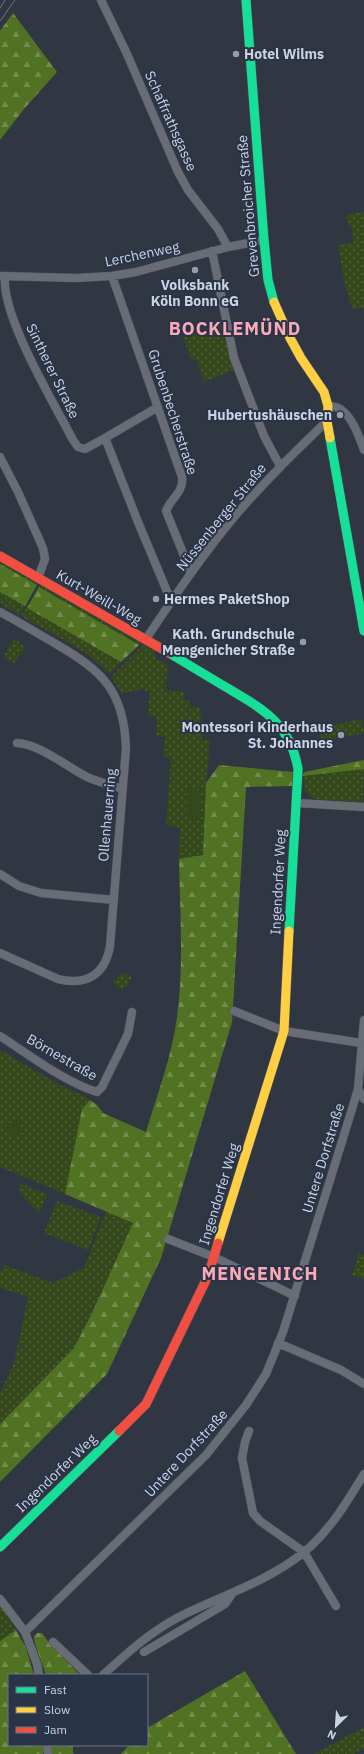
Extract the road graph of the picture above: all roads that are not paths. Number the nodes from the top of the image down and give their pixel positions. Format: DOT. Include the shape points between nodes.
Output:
graph roads {
  1 [pos="101,0"];
  2 [pos="246,0"];
  3 [pos="264,240"];
  4 [pos="228,247"];
  5 [pos="212,251"];
  6 [pos="2,276"];
  7 [pos="112,276"];
  8 [pos="328,406"];
  9 [pos="158,407"];
  10 [pos="327,421"];
  11 [pos="105,438"];
  12 [pos="364,450"];
  13 [pos="0,457"];
  14 [pos="280,466"];
  15 [pos="0,556"];
  16 [pos="191,573"];
  17 [pos="38,578"];
  18 [pos="171,601"];
  19 [pos="0,612"];
  20 [pos="364,631"];
  21 [pos="146,639"];
  22 [pos="16,743"];
  23 [pos="123,790"];
  24 [pos="297,803"];
  25 [pos="364,807"];
  26 [pos="0,874"];
  27 [pos="114,900"];
  28 [pos="0,953"];
  29 [pos="234,1011"];
  30 [pos="132,1012"];
  31 [pos="364,1020"];
  32 [pos="284,1031"];
  33 [pos="0,1036"];
  34 [pos="361,1043"];
  35 [pos="358,1089"];
  36 [pos="364,1099"];
  37 [pos="168,1239"];
  38 [pos="214,1257"];
  39 [pos="295,1296"];
  40 [pos="278,1343"];
  41 [pos="364,1384"];
  42 [pos="249,1431"];
  43 [pos="364,1474"];
  44 [pos="0,1547"];
  45 [pos="304,1552"];
  46 [pos="234,1592"];
  47 [pos="0,1599"];
  48 [pos="336,1606"];
  49 [pos="25,1632"];
  50 [pos="53,1642"];
  51 [pos="144,1652"];
  52 [pos="39,1674"];
  53 [pos="87,1674"];
  54 [pos="104,1674"];
  1 -- 4 [label="street, Schaffrathsgasse" via="178,172"];
  2 -- 3 [label="street, Grevenbroicher Straße"];
  3 -- 4 [label="street, Lerchenweg"];
  3 -- 8 [label="street, Grevenbroicher Straße" via="268,280 282,321 301,358 324,392"];
  4 -- 5 [label="street, Lerchenweg"];
  5 -- 7 [label="street, Lerchenweg"];
  5 -- 14 [label="street" via="234,358 264,436"];
  6 -- 7 [label="street, Lerchenweg"];
  6 -- 11 [label="street, Sintherer Straße" via="16,325 31,361 73,440 78,447 85,449"];
  7 -- 9 [label="street, Grubenbecherstraße"];
  8 -- 10 [label="street"];
  8 -- 12 [label="street" via="339,408 344,413 356,430"];
  9 -- 11 [label="street, Sintherer Straße"];
  9 -- 16 [label="street, Grubenbecherstraße" via="183,484 166,511"];
  10 -- 14 [label="street, Nüssenberger Straße"];
  10 -- 20 [label="street"];
  11 -- 18 [label="street"];
  13 -- 17 [label="street" via="43,548 45,559"];
  14 -- 16 [label="street, Nüssenberger Straße" via="235,516"];
  15 -- 17 [label="street, Kurt-Weill-Weg"];
  16 -- 18 [label="street, Nüssenberger Straße"];
  17 -- 21 [label="street, Kurt-Weill-Weg"];
  18 -- 21 [label="street, Nüssenberger Straße"];
  19 -- 23 [label="street, Ollenhauerring" via="82,659 100,674 110,687 123,715 126,729"];
  21 -- 24 [label="street, Kurt-Weill-Weg" via="262,710 277,722 296,755"];
  22 -- 23 [label="street" via="36,747 87,777"];
  23 -- 27 [label="street, Ollenhauerring"];
  24 -- 25 [label="street"];
  24 -- 32 [label="street, Ingendorfer Weg"];
  26 -- 27 [label="street" via="19,886 41,893"];
  27 -- 28 [label="street, Ollenhauerring" via="108,957 98,972 91,977 75,982 58,979"];
  29 -- 32 [label="street"];
  30 -- 33 [label="street, Börnestraße" via="128,1034 102,1088 97,1092 54,1071"];
  31 -- 34 [label="street, Untere Dorfstraße"];
  32 -- 34 [label="street"];
  32 -- 38 [label="street, Ingendorfer Weg"];
  34 -- 35 [label="street, Untere Dorfstraße"];
  35 -- 36 [label="street"];
  35 -- 39 [label="street, Untere Dorfstraße"];
  37 -- 38 [label="street"];
  38 -- 39 [label="street"];
  38 -- 44 [label="street, Ingendorfer Weg" via="208,1276 146,1404"];
  39 -- 40 [label="street, Untere Dorfstraße"];
  40 -- 41 [label="street" via="341,1370"];
  40 -- 49 [label="street, Untere Dorfstraße" via="266,1374 246,1405 206,1455"];
  42 -- 45 [label="street" via="242,1458 253,1512 260,1521"];
  43 -- 45 [label="street" via="337,1516"];
  45 -- 46 [label="street" via="276,1572"];
  45 -- 48 [label="street"];
  46 -- 51 [label="street" via="225,1604"];
  46 -- 54 [label="street" via="158,1630"];
  47 -- 49 [label="street"];
  49 -- 52 [label="street"];
  50 -- 53 [label="street"];
}
